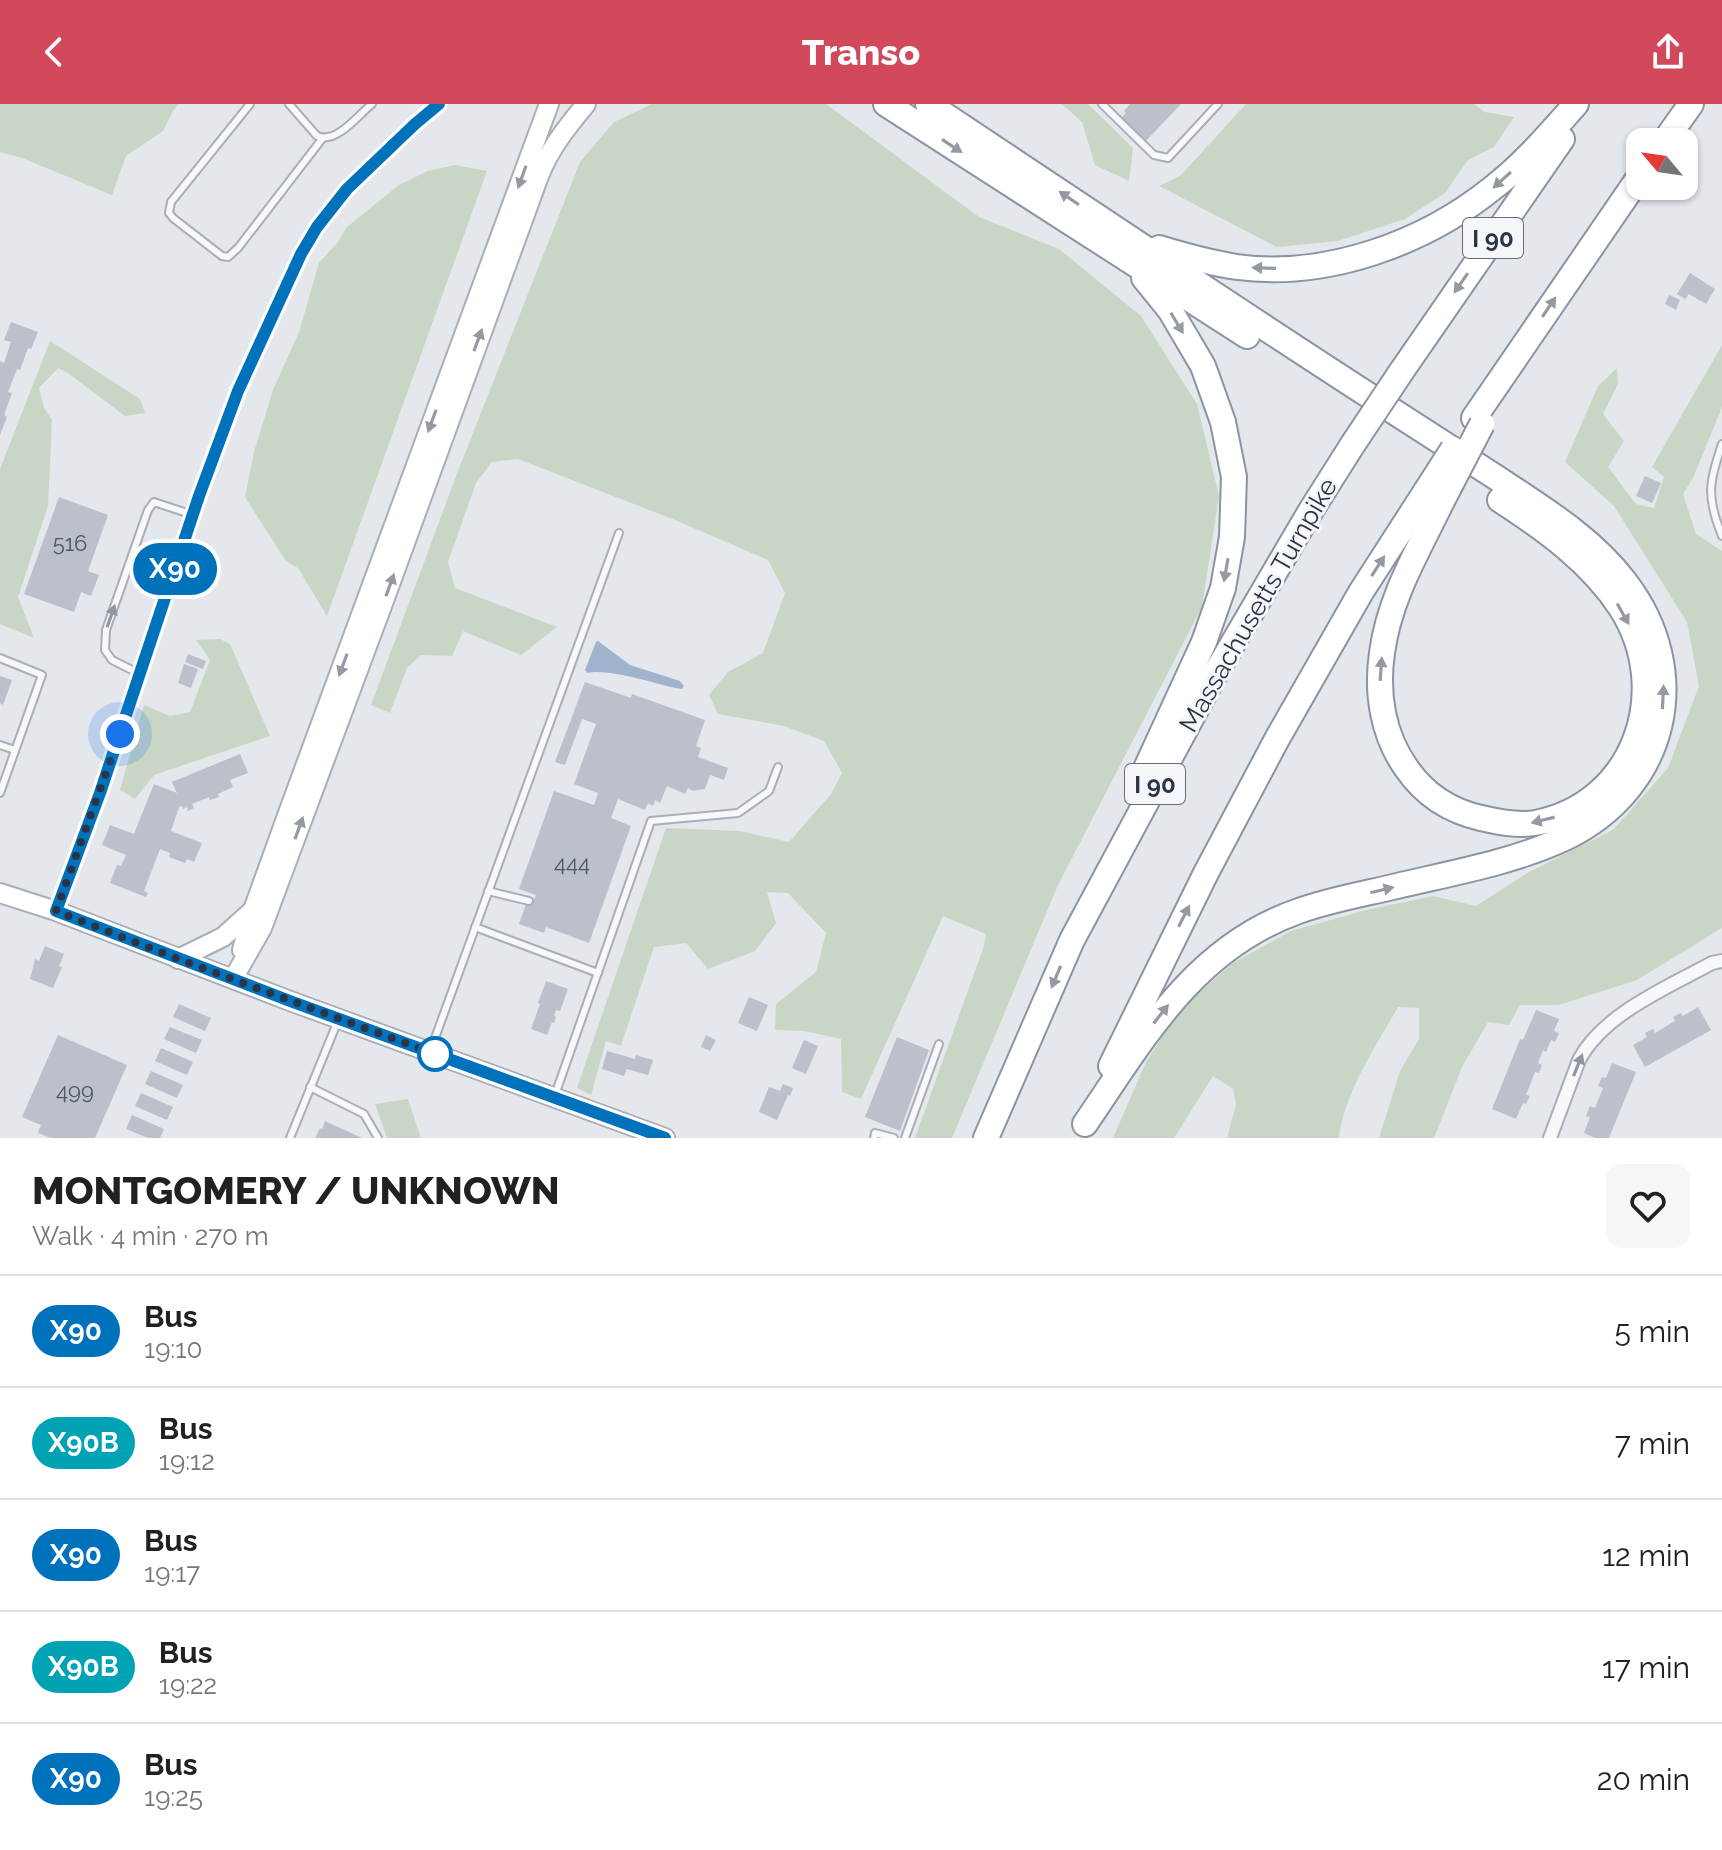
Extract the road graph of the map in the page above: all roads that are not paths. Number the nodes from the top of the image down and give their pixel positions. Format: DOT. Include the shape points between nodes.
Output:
graph roads {
  1 [pos="250,104"];
  2 [pos="289,104"];
  3 [pos="372,104"];
  4 [pos="439,104"];
  5 [pos="549,104"];
  6 [pos="586,104"];
  7 [pos="886,104"];
  8 [pos="928,104"];
  9 [pos="1102,104"];
  10 [pos="1218,104"];
  11 [pos="1576,104"];
  12 [pos="1586,104"];
  13 [pos="1691,104"];
  14 [pos="1674,128"];
  15 [pos="322,139"];
  16 [pos="1626,196"];
  17 [pos="1132,251"];
  18 [pos="1722,444"];
  19 [pos="1434,496"];
  20 [pos="193,515"];
  21 [pos="619,533"];
  22 [pos="1722,536"];
  23 [pos="0,658"];
  24 [pos="140,674"];
  25 [pos="0,745"];
  26 [pos="15,750"];
  27 [pos="778,767"];
  28 [pos="0,793"];
  29 [pos="488,891"];
  30 [pos="0,893"];
  31 [pos="529,901"];
  32 [pos="253,910"];
  33 [pos="56,911"];
  34 [pos="475,927"];
  35 [pos="1072,940"];
  36 [pos="178,959"];
  37 [pos="1722,961"];
  38 [pos="598,973"];
  39 [pos="233,979"];
  40 [pos="338,1019"];
  41 [pos="939,1044"];
  42 [pos="430,1052"];
  43 [pos="310,1087"];
  44 [pos="554,1098"];
  45 [pos="1082,1131"];
  46 [pos="874,1135"];
  47 [pos="290,1138"];
  48 [pos="378,1138"];
  49 [pos="665,1138"];
  50 [pos="894,1138"];
  51 [pos="905,1138"];
  52 [pos="986,1138"];
  53 [pos="1550,1138"];
  1 -- 15 [label="lane" via="169,209 173,218 222,256 238,248"];
  2 -- 15 [label="lane"];
  3 -- 15 [label="lane" via="335,137"];
  4 -- 20 [label="lane" via="347,189 317,227 238,391"];
  5 -- 32 [label="main road, one-way"];
  39 -- 6 [label="main road, one-way" via="262,928 542,167"];
  7 -- 17 [label="highway, one-way"];
  17 -- 8 [label="highway, one-way"];
  9 -- 10 [label="lane" via="1154,155 1168,158"];
  11 -- 17 [label="highway, one-way" via="1494,187 1446,221 1397,243 1351,258 1279,268"];
  12 -- 35 [label="highway, Massachusetts Turnpike / I 90, one-way, bridge" via="1310,512 1215,674"];
  13 -- 14 [label="highway"];
  19 -- 16 [label="highway, one-way, bridge" via="1523,345"];
  17 -- 19 [label="highway, one-way" via="1514,509 1574,553 1603,584 1623,611 1644,666 1642,718 1637,740 1615,777 1561,815 1533,823 1467,815 1440,803 1417,783 1390,739 1380,683 1382,652 1392,609"];
  17 -- 35 [label="highway, one-way" via="1203,366 1223,422 1234,477 1232,537 1223,588 1204,642"];
  45 -- 17 [label="highway, one-way" via="1147,1032 1213,959 1296,912 1518,856 1566,837 1622,798 1653,746 1662,716 1659,650 1644,611 1597,550 1543,509 1267,330"];
  18 -- 22 [label="lane" via="1711,479 1712,512"];
  45 -- 19 [label="highway, one-way" via="1136,1012 1277,739 1361,592"];
  20 -- 24 [label="lane"];
  24 -- 20 [label="lane, one-way" via="112,660 105,650 106,630 154,502"];
  21 -- 29 [label="lane"];
  23 -- 26 [label="lane" via="42,675"];
  24 -- 33 [label="lane"];
  25 -- 26 [label="lane"];
  26 -- 28 [label="lane"];
  27 -- 38 [label="lane" via="769,791 738,813 651,821"];
  29 -- 31 [label="lane"];
  29 -- 34 [label="lane"];
  30 -- 33 [label="main road"];
  32 -- 36 [label="main road" via="223,937"];
  32 -- 39 [label="main road"];
  33 -- 36 [label="main road"];
  34 -- 38 [label="lane"];
  34 -- 42 [label="lane"];
  35 -- 52 [label="highway, Massachusetts Turnpike / I 90, one-way"];
  36 -- 39 [label="main road"];
  53 -- 37 [label="street, one-way" via="1579,1060 1596,1035 1658,992"];
  38 -- 44 [label="lane"];
  39 -- 40 [label="main road"];
  40 -- 42 [label="main road"];
  40 -- 43 [label="lane"];
  41 -- 51 [label="lane"];
  42 -- 44 [label="main road"];
  43 -- 47 [label="lane"];
  43 -- 48 [label="lane" via="364,1114"];
  44 -- 49 [label="main road"];
  46 -- 50 [label="lane"];
}
